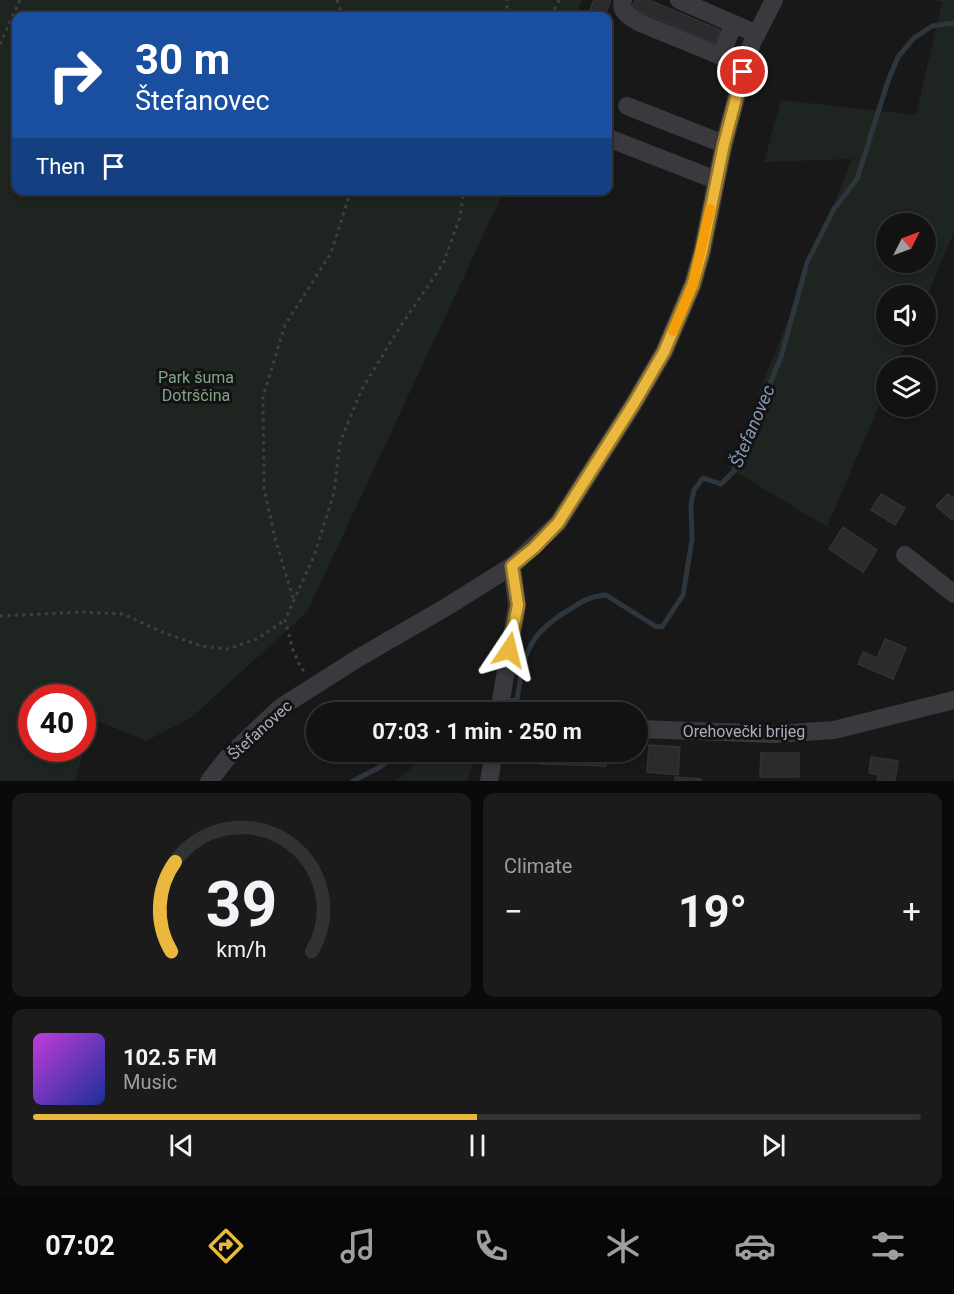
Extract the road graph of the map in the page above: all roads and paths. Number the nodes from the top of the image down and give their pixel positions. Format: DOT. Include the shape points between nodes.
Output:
graph roads {
  1 [pos="623,0"];
  2 [pos="679,0"];
  3 [pos="774,0"];
  4 [pos="12,18"];
  5 [pos="733,24"];
  6 [pos="757,34"];
  7 [pos="0,44"];
  8 [pos="721,56"];
  9 [pos="745,66"];
  10 [pos="627,106"];
  11 [pos="612,140"];
  12 [pos="724,144"];
  13 [pos="716,180"];
  14 [pos="349,195"];
  15 [pos="463,195"];
  16 [pos="905,555"];
  17 [pos="512,566"];
  18 [pos="954,594"];
  19 [pos="294,600"];
  20 [pos="0,616"];
  21 [pos="285,620"];
  22 [pos="318,684"];
  23 [pos="954,700"];
  24 [pos="501,702"];
  25 [pos="648,729"];
  26 [pos="492,762"];
  27 [pos="209,781"];
  28 [pos="489,781"];
  1 -- 8 [label="street" via="626,14 638,22"];
  2 -- 5 [label="street"];
  3 -- 6 [label="street, Štefanovec"];
  4 -- 7 [label="path"];
  5 -- 6 [label="street"];
  5 -- 8 [label="street"];
  6 -- 9 [label="street, Štefanovec"];
  8 -- 9 [label="street"];
  9 -- 12 [label="street, Štefanovec"];
  10 -- 12 [label="street"];
  11 -- 13 [label="street"];
  12 -- 13 [label="street, Štefanovec"];
  13 -- 17 [label="street, Štefanovec" via="693,284 664,352 558,523"];
  14 -- 19 [label="path" via="332,253 285,325 263,397 264,488"];
  15 -- 19 [label="path" via="460,217 443,264 362,390 340,442 334,493 314,556"];
  16 -- 18 [label="street"];
  17 -- 22 [label="street, Štefanovec"];
  17 -- 24 [label="street" via="518,605"];
  19 -- 21 [label="path"];
  20 -- 21 [label="path" via="123,614 201,646 228,649 257,639"];
  21 -- 22 [label="path" via="301,668"];
  22 -- 27 [label="street, Štefanovec" via="281,707 228,757"];
  23 -- 25 [label="street, Orehovečki brijeg" via="834,730 776,734"];
  26 -- 28 [label="street"];
}
